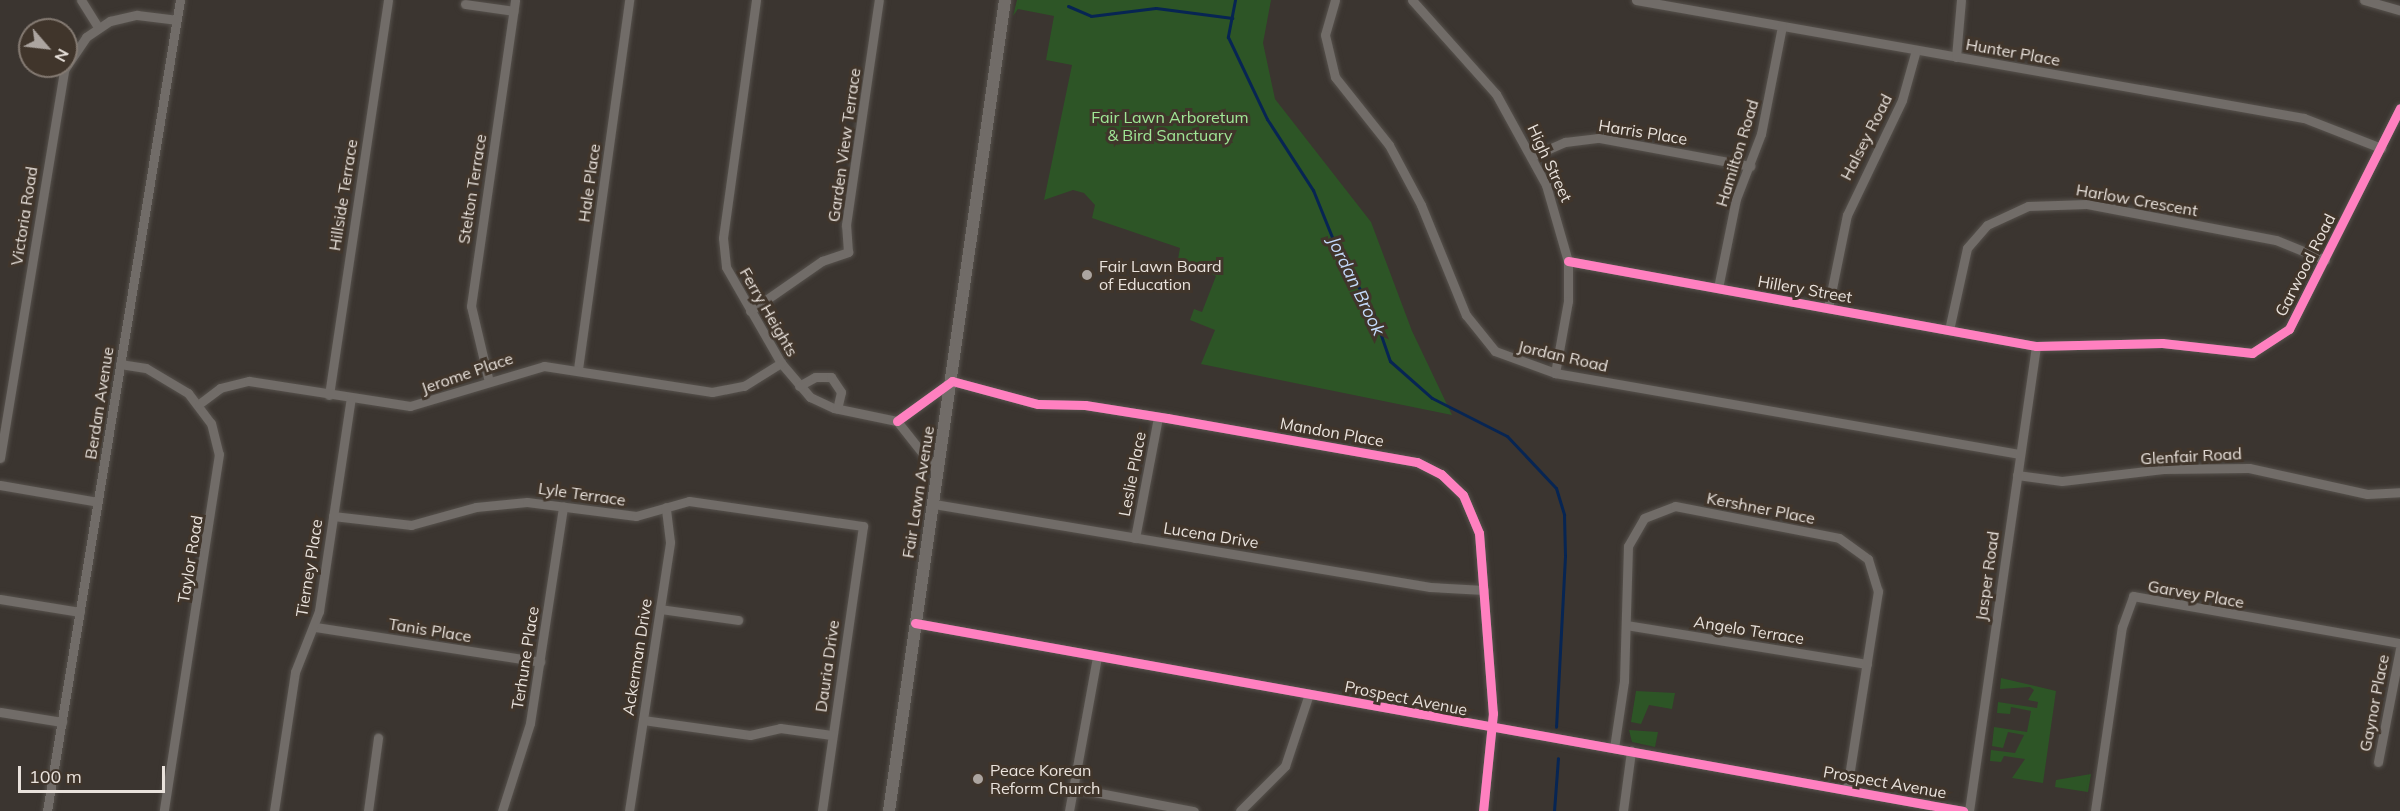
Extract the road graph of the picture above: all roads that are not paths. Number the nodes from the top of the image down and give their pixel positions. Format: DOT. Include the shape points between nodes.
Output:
graph roads {
  1 [pos="81,0"];
  2 [pos="180,0"];
  3 [pos="388,0"];
  4 [pos="515,0"];
  5 [pos="629,0"];
  6 [pos="756,0"];
  7 [pos="879,0"];
  8 [pos="1005,0"];
  9 [pos="1335,0"];
  10 [pos="1636,0"];
  11 [pos="1961,0"];
  12 [pos="2364,0"];
  13 [pos="1416,2"];
  14 [pos="465,4"];
  15 [pos="2400,10"];
  16 [pos="514,11"];
  17 [pos="176,20"];
  18 [pos="1782,26"];
  19 [pos="98,27"];
  20 [pos="1916,50"];
  21 [pos="1956,57"];
  22 [pos="2400,108"];
  23 [pos="2380,148"];
  24 [pos="1533,156"];
  25 [pos="1750,166"];
  26 [pos="2325,260"];
  27 [pos="1568,261"];
  28 [pos="1718,288"];
  29 [pos="1828,308"];
  30 [pos="750,311"];
  31 [pos="1949,330"];
  32 [pos="2036,346"];
  33 [pos="781,363"];
  34 [pos="120,364"];
  35 [pos="578,369"];
  36 [pos="1555,373"];
  37 [pos="952,381"];
  38 [pos="489,382"];
  39 [pos="799,386"];
  40 [pos="328,395"];
  41 [pos="351,398"];
  42 [pos="199,404"];
  43 [pos="837,409"];
  44 [pos="1158,417"];
  45 [pos="897,420"];
  46 [pos="2020,454"];
  47 [pos="0,458"];
  48 [pos="938,473"];
  49 [pos="2017,475"];
  50 [pos="0,485"];
  51 [pos="2400,492"];
  52 [pos="98,502"];
  53 [pos="934,504"];
  54 [pos="563,507"];
  55 [pos="666,507"];
  56 [pos="333,516"];
  57 [pos="863,526"];
  58 [pos="1134,538"];
  59 [pos="1484,590"];
  60 [pos="0,599"];
  61 [pos="660,609"];
  62 [pos="80,612"];
  63 [pos="738,620"];
  64 [pos="915,623"];
  65 [pos="1626,625"];
  66 [pos="315,627"];
  67 [pos="2400,643"];
  68 [pos="2400,649"];
  69 [pos="1097,657"];
  70 [pos="540,662"];
  71 [pos="1867,664"];
  72 [pos="1309,694"];
  73 [pos="0,712"];
  74 [pos="643,720"];
  75 [pos="62,722"];
  76 [pos="1489,729"];
  77 [pos="832,735"];
  78 [pos="378,738"];
  79 [pos="1614,748"];
  80 [pos="1630,751"];
  81 [pos="2378,762"];
  82 [pos="1073,788"];
  83 [pos="1847,790"];
  84 [pos="47,811"];
  85 [pos="164,811"];
  86 [pos="274,811"];
  87 [pos="368,811"];
  88 [pos="502,811"];
  89 [pos="629,811"];
  90 [pos="822,811"];
  91 [pos="889,811"];
  92 [pos="1069,811"];
  93 [pos="1194,811"];
  94 [pos="1240,811"];
  95 [pos="1483,811"];
  96 [pos="1623,811"];
  97 [pos="1963,811"];
  98 [pos="1969,811"];
  99 [pos="2095,811"];
  1 -- 19 [label="street"];
  2 -- 17 [label="street, Berdan Avenue"];
  3 -- 40 [label="street, Hillside Terrace"];
  4 -- 16 [label="street, Stelton Terrace"];
  5 -- 35 [label="street, Hale Place"];
  6 -- 30 [label="street, Ferry Heights" via="723,238 726,267"];
  7 -- 30 [label="street, Garden View Terrace" via="846,225 848,252 822,261"];
  8 -- 37 [label="main road, Fair Lawn Avenue"];
  9 -- 36 [label="street, Jordan Road" via="1325,35 1332,70 1408,177 1473,328 1508,359"];
  10 -- 18 [label="street, Hunter Place"];
  11 -- 21 [label="street"];
  12 -- 15 [label="street"];
  13 -- 24 [label="street, High Street" via="1496,94"];
  14 -- 16 [label="street"];
  16 -- 38 [label="street, Stelton Terrace" via="471,306"];
  17 -- 19 [label="street, Victoria Road" via="137,15"];
  17 -- 34 [label="street, Berdan Avenue"];
  18 -- 20 [label="street, Hunter Place"];
  18 -- 25 [label="street, Hamilton Road"];
  19 -- 47 [label="street, Victoria Road" via="70,57 61,84"];
  20 -- 21 [label="street, Hunter Place"];
  20 -- 29 [label="street, Halsey Road" via="1902,100 1850,205"];
  21 -- 23 [label="street, Hunter Place" via="2304,118"];
  22 -- 23 [label="street, Garwood Road"];
  23 -- 26 [label="street, Garwood Road"];
  24 -- 25 [label="street, Harris Place" via="1565,142 1599,138"];
  24 -- 27 [label="street, High Street"];
  25 -- 28 [label="street, Hamilton Road" via="1736,200"];
  26 -- 31 [label="street, Harlow Crescent" via="2276,240 2086,204 2028,206 1999,217 1967,248"];
  26 -- 32 [label="street, Garwood Road" via="2289,329 2252,353 2162,343"];
  27 -- 28 [label="street, Hillery Street"];
  27 -- 36 [label="street, High Street"];
  28 -- 29 [label="street, Hillery Street"];
  29 -- 31 [label="street, Hillery Street"];
  30 -- 33 [label="street, Ferry Heights"];
  31 -- 32 [label="street, Hillery Street"];
  32 -- 46 [label="street, Jasper Road"];
  33 -- 35 [label="street, Jerome Place" via="744,386 712,392"];
  33 -- 39 [label="street, Ferry Heights"];
  34 -- 42 [label="street, Taylor Road" via="146,368"];
  34 -- 52 [label="street, Berdan Avenue"];
  35 -- 38 [label="street, Jerome Place" via="521,369"];
  36 -- 46 [label="street, Jordan Road"];
  37 -- 44 [label="street, Mandon Place" via="1038,404 1085,405"];
  37 -- 45 [label="street"];
  37 -- 48 [label="main road, Fair Lawn Avenue"];
  38 -- 41 [label="street, Jerome Place" via="430,404"];
  39 -- 43 [label="street, Ferry Heights"];
  39 -- 43 [label="street" via="815,377 831,377 841,392"];
  40 -- 41 [label="street, Jerome Place"];
  40 -- 42 [label="street, Jerome Place" via="238,381"];
  41 -- 56 [label="street, Tierney Place"];
  42 -- 85 [label="street, Taylor Road" via="216,437 219,475"];
  43 -- 45 [label="street, Ferry Heights"];
  44 -- 58 [label="street, Leslie Place"];
  44 -- 59 [label="street, Mandon Place" via="1429,467 1453,484 1470,506 1479,533"];
  45 -- 48 [label="street"];
  46 -- 49 [label="street, Jasper Road"];
  48 -- 53 [label="main road, Fair Lawn Avenue"];
  49 -- 51 [label="street, Glenfair Road" via="2062,481 2163,469 2249,468 2367,494"];
  49 -- 98 [label="street, Jasper Road"];
  50 -- 52 [label="street"];
  52 -- 62 [label="street, Berdan Avenue"];
  53 -- 58 [label="street, Lucena Drive"];
  53 -- 64 [label="main road, Fair Lawn Avenue"];
  54 -- 55 [label="street, Lyle Terrace" via="626,516"];
  54 -- 56 [label="street, Lyle Terrace" via="494,504 411,525"];
  54 -- 70 [label="street, Terhune Place"];
  55 -- 57 [label="street, Lyle Terrace" via="702,502"];
  55 -- 61 [label="street, Ackerman Drive" via="670,542"];
  56 -- 66 [label="street, Tierney Place"];
  57 -- 77 [label="street, Dauria Drive"];
  58 -- 59 [label="street, Lucena Drive" via="1430,587"];
  59 -- 76 [label="street, Mandon Place" via="1493,713"];
  60 -- 62 [label="street"];
  61 -- 63 [label="street"];
  61 -- 74 [label="street, Ackerman Drive"];
  62 -- 75 [label="street, Berdan Avenue"];
  64 -- 69 [label="street, Prospect Avenue"];
  64 -- 91 [label="main road, Fair Lawn Avenue"];
  65 -- 71 [label="street, Angelo Terrace"];
  65 -- 71 [label="street, Kershner Place" via="1631,534 1653,512 1675,506 1839,538 1861,551 1874,569 1878,591"];
  65 -- 79 [label="street, Kershner Place"];
  66 -- 70 [label="street, Tanis Place"];
  66 -- 86 [label="street, Tierney Place" via="295,672"];
  67 -- 99 [label="street, Garvey Place" via="2133,596 2122,627"];
  68 -- 81 [label="street, Gaynor Place"];
  69 -- 72 [label="street, Prospect Avenue"];
  69 -- 82 [label="street"];
  70 -- 88 [label="street, Terhune Place" via="530,723"];
  71 -- 83 [label="street, Kershner Place"];
  72 -- 76 [label="street, Prospect Avenue"];
  72 -- 94 [label="street" via="1285,766"];
  73 -- 75 [label="street"];
  74 -- 77 [label="street" via="750,735 780,728"];
  74 -- 89 [label="street, Ackerman Drive"];
  75 -- 84 [label="street, Berdan Avenue"];
  76 -- 79 [label="street, Prospect Avenue"];
  76 -- 95 [label="street, Mandon Place"];
  77 -- 90 [label="street, Dauria Drive"];
  78 -- 87 [label="street"];
  79 -- 80 [label="street, Prospect Avenue"];
  80 -- 83 [label="street, Prospect Avenue"];
  80 -- 96 [label="street"];
  82 -- 92 [label="street"];
  82 -- 93 [label="street"];
  83 -- 97 [label="street, Prospect Avenue"];
}
